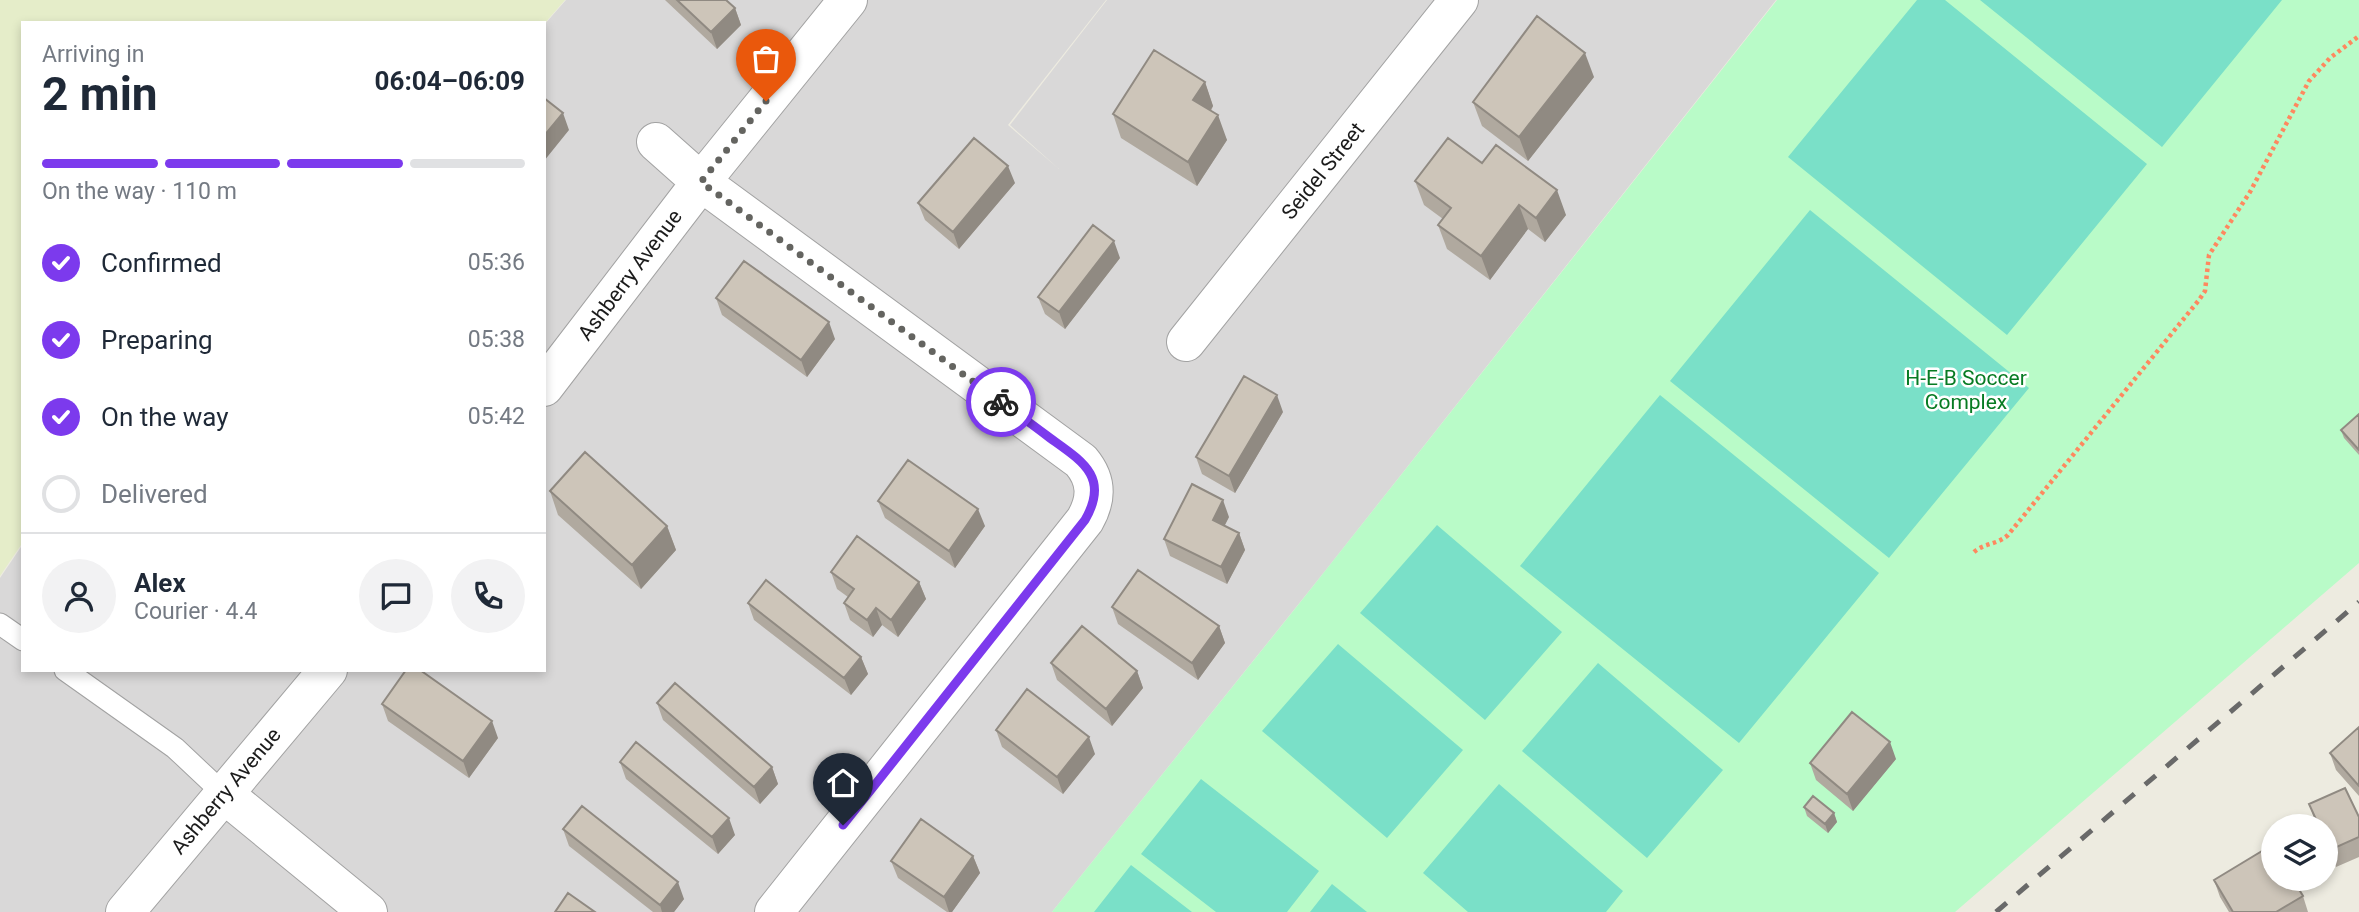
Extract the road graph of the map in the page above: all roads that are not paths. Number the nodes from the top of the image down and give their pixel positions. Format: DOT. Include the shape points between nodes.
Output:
graph roads {
  1 [pos="848,0"];
  2 [pos="1459,0"];
  3 [pos="656,142"];
  4 [pos="701,182"];
  5 [pos="1186,342"];
  6 [pos="546,384"];
  7 [pos="0,624"];
  8 [pos="21,639"];
  9 [pos="68,672"];
  10 [pos="326,672"];
  11 [pos="224,794"];
  12 [pos="125,912"];
  13 [pos="368,912"];
  14 [pos="774,912"];
  1 -- 4 [label="street, Ashberry Avenue"];
  2 -- 5 [label="street, Seidel Street"];
  3 -- 4 [label="street"];
  4 -- 6 [label="street, Ashberry Avenue"];
  4 -- 14 [label="street" via="1082,461 1095,488 1085,520"];
  7 -- 8 [label="lane"];
  9 -- 11 [label="lane" via="175,748"];
  10 -- 11 [label="street, Ashberry Avenue"];
  11 -- 12 [label="street, Ashberry Avenue"];
  11 -- 13 [label="street"];
}
